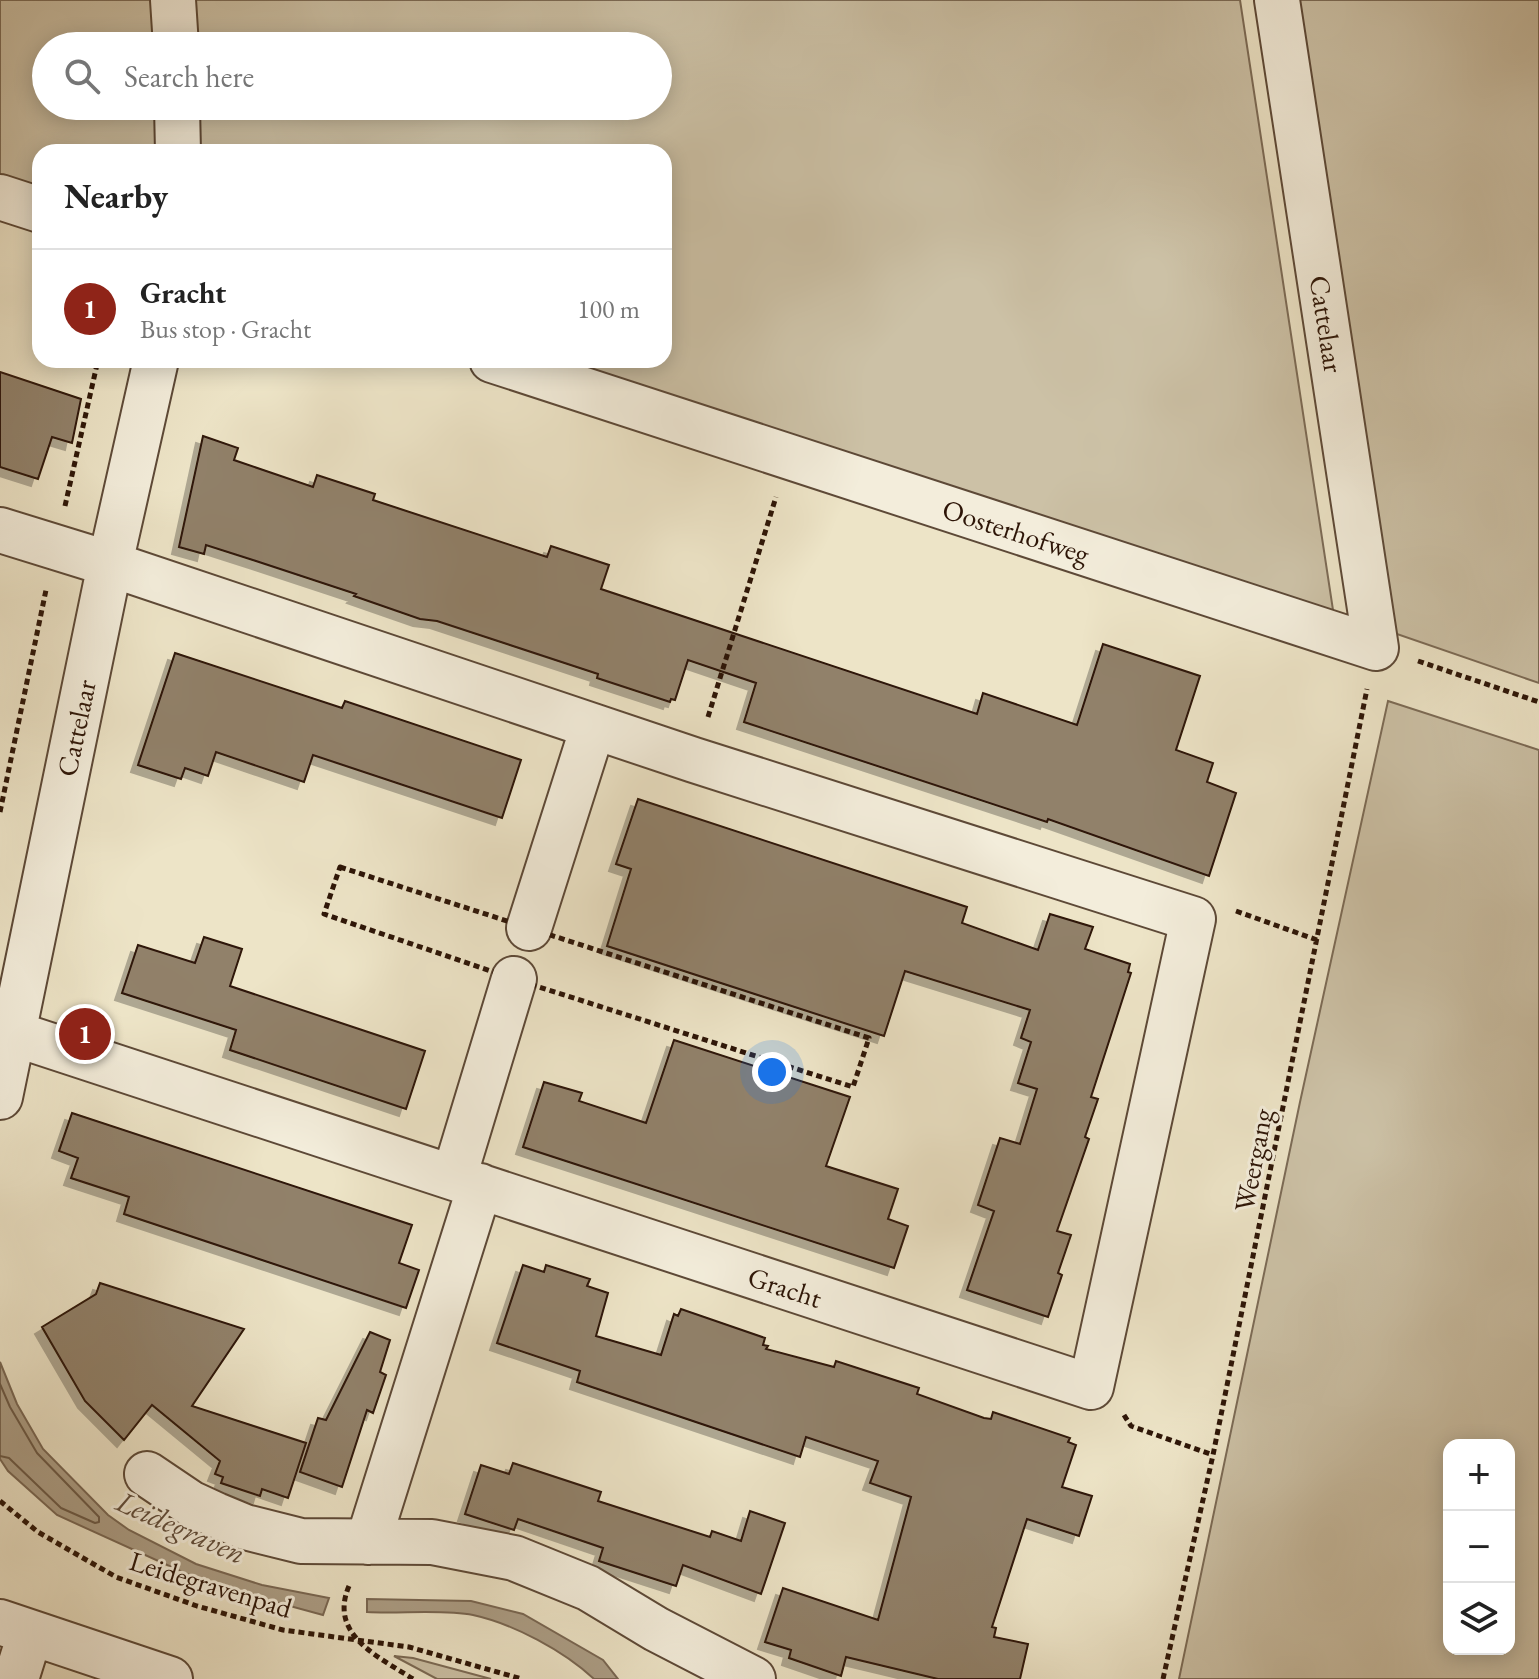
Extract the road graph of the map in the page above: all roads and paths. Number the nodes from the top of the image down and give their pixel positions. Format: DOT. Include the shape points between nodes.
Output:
graph roads {
  1 [pos="173,0"];
  2 [pos="1277,0"];
  3 [pos="175,32"];
  4 [pos="177,120"];
  5 [pos="178,144"];
  6 [pos="0,197"];
  7 [pos="32,207"];
  8 [pos="154,368"];
  9 [pos="516,368"];
  10 [pos="788,458"];
  11 [pos="0,530"];
  12 [pos="110,564"];
  13 [pos="1376,648"];
  14 [pos="1539,702"];
  15 [pos="593,727"];
  16 [pos="694,760"];
  17 [pos="1193,919"];
  18 [pos="529,928"];
  19 [pos="1318,940"];
  20 [pos="514,979"];
  21 [pos="7,1031"];
  22 [pos="869,1038"];
  23 [pos="0,1097"];
  24 [pos="467,1182"];
  25 [pos="1091,1387"];
  26 [pos="1213,1455"];
  27 [pos="147,1474"];
  28 [pos="0,1501"];
  29 [pos="368,1542"];
  30 [pos="15,1628"];
  31 [pos="356,1641"];
  32 [pos="16,1679"];
  33 [pos="170,1679"];
  34 [pos="413,1679"];
  35 [pos="522,1679"];
  36 [pos="753,1679"];
  37 [pos="1163,1679"];
  1 -- 3 [label="street"];
  2 -- 13 [label="street, Cattelaar"];
  4 -- 5 [label="street"];
  6 -- 7 [label="street"];
  8 -- 12 [label="street, Cattelaar"];
  9 -- 10 [label="street, Oosterhofweg"];
  10 -- 13 [label="street, Oosterhofweg"];
  10 -- 16 [label="path"];
  11 -- 12 [label="street"];
  12 -- 15 [label="street"];
  12 -- 21 [label="street, Cattelaar"];
  13 -- 14 [label="path"];
  13 -- 19 [label="path, Weergang"];
  15 -- 16 [label="street"];
  15 -- 18 [label="street"];
  16 -- 17 [label="street"];
  17 -- 19 [label="path" via="1210,901"];
  17 -- 25 [label="street"];
  19 -- 26 [label="path, Weergang"];
  20 -- 22 [label="path" via="853,1087"];
  20 -- 24 [label="street"];
  21 -- 23 [label="street, Cattelaar"];
  21 -- 24 [label="street, Gracht"];
  24 -- 25 [label="street, Gracht"];
  24 -- 29 [label="street"];
  25 -- 26 [label="path" via="1111,1395 1131,1426"];
  26 -- 37 [label="path, Weergang"];
  27 -- 29 [label="street" via="190,1503 245,1527 301,1541"];
  28 -- 31 [label="path, Leidegravenpad" via="38,1532 116,1577 283,1630"];
  29 -- 31 [label="path" via="344,1599"];
  29 -- 36 [label="street" via="432,1542 514,1558 588,1588"];
  30 -- 32 [label="street"];
  30 -- 33 [label="street"];
  31 -- 34 [label="path"];
  31 -- 35 [label="path, Leidegravenpad" via="409,1647"];
}
